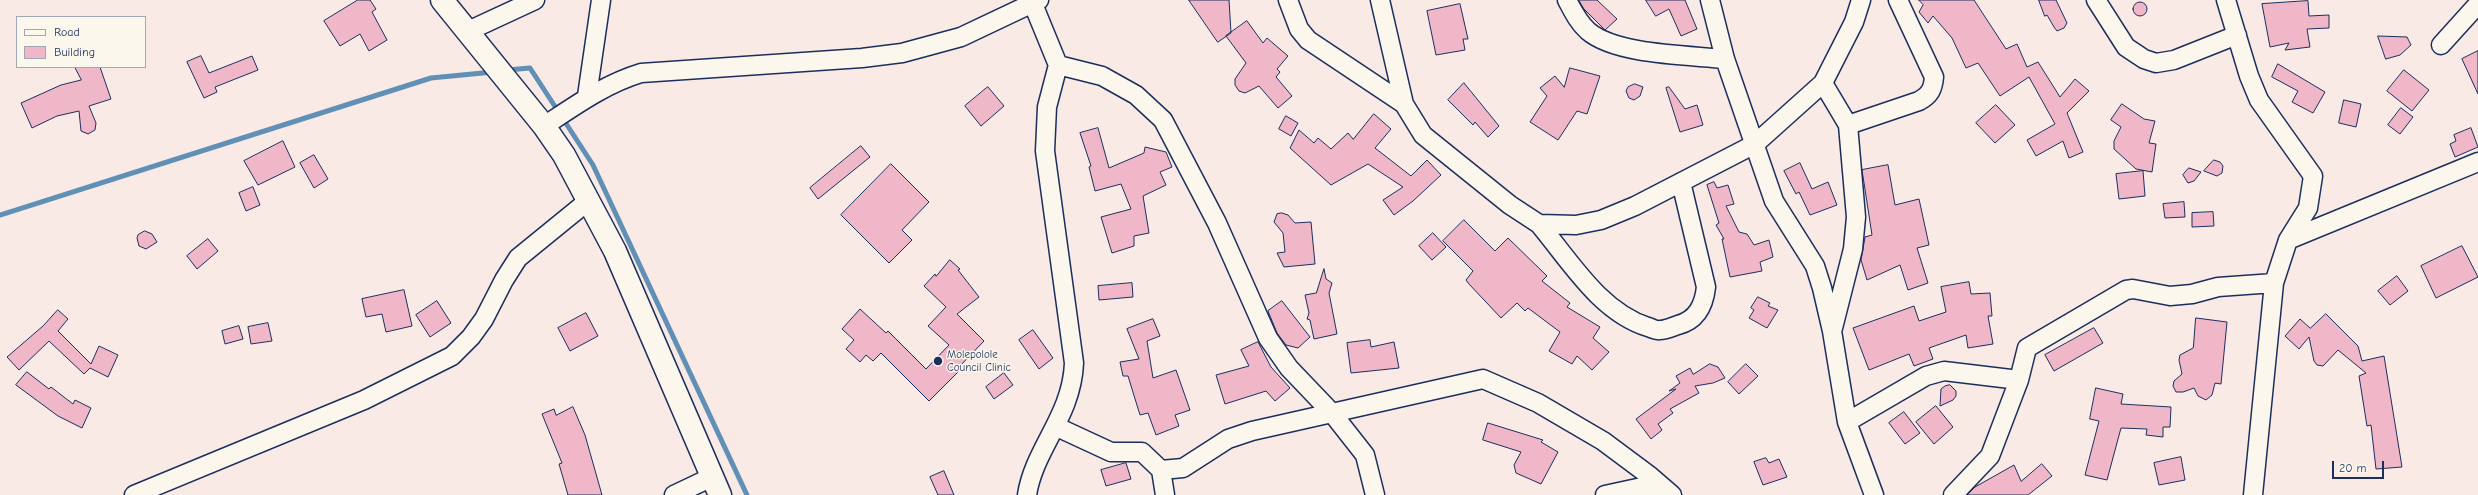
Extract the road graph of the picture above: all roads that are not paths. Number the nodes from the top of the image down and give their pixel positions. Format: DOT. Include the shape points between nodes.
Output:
graph roads {
  1 [pos="442,0"];
  2 [pos="535,0"];
  3 [pos="602,0"];
  4 [pos="1288,0"];
  5 [pos="1380,0"];
  6 [pos="1567,0"];
  7 [pos="1710,0"];
  8 [pos="1861,0"];
  9 [pos="1898,0"];
  10 [pos="2096,0"];
  11 [pos="2226,0"];
  12 [pos="1036,2"];
  13 [pos="2478,4"];
  14 [pos="466,32"];
  15 [pos="2237,35"];
  16 [pos="2441,45"];
  17 [pos="1725,59"];
  18 [pos="1058,65"];
  19 [pos="1823,83"];
  20 [pos="587,96"];
  21 [pos="1404,104"];
  22 [pos="1848,125"];
  23 [pos="544,126"];
  24 [pos="1755,144"];
  25 [pos="2478,162"];
  26 [pos="1681,182"];
  27 [pos="588,201"];
  28 [pos="1539,224"];
  29 [pos="2288,240"];
  30 [pos="2274,283"];
  31 [pos="1832,331"];
  32 [pos="2019,380"];
  33 [pos="1332,413"];
  34 [pos="1847,422"];
  35 [pos="1056,427"];
  36 [pos="1161,470"];
  37 [pos="716,486"];
  38 [pos="134,495"];
  39 [pos="674,495"];
  40 [pos="1027,495"];
  41 [pos="1165,495"];
  42 [pos="1375,495"];
  43 [pos="1605,495"];
  44 [pos="1664,495"];
  45 [pos="1672,495"];
  46 [pos="1874,495"];
  47 [pos="1953,495"];
  48 [pos="2253,495"];
  1 -- 14 [label="street"];
  2 -- 14 [label="street"];
  3 -- 20 [label="street"];
  4 -- 21 [label="street" via="1299,29 1308,40"];
  5 -- 21 [label="street"];
  6 -- 17 [label="street" via="1588,31 1601,40 1637,50"];
  7 -- 17 [label="street"];
  8 -- 19 [label="street" via="1854,22"];
  9 -- 22 [label="street" via="1930,65 1934,77 1933,88 1928,96 1919,101"];
  10 -- 15 [label="street" via="2126,47 2144,59 2156,63 2174,60"];
  11 -- 15 [label="street"];
  12 -- 18 [label="street"];
  12 -- 20 [label="street" via="961,37 902,53 642,73 621,79"];
  13 -- 16 [label="street"];
  14 -- 23 [label="street"];
  15 -- 29 [label="street" via="2248,76 2260,100 2312,176 2308,208"];
  17 -- 24 [label="street"];
  18 -- 33 [label="street" via="1102,76 1136,95 1163,120 1217,224 1268,338 1289,368"];
  18 -- 35 [label="street" via="1047,107 1045,151 1074,363 1072,385"];
  19 -- 22 [label="street"];
  19 -- 24 [label="street"];
  20 -- 23 [label="street"];
  21 -- 28 [label="street" via="1423,135 1510,205"];
  22 -- 31 [label="street" via="1856,217 1853,249"];
  23 -- 27 [label="street" via="564,155"];
  24 -- 26 [label="street"];
  24 -- 31 [label="street" via="1774,201 1815,266"];
  25 -- 29 [label="street"];
  26 -- 28 [label="street" via="1601,220 1576,225"];
  26 -- 28 [label="street" via="1706,287 1704,301 1698,313 1686,323 1659,331 1617,312 1601,298"];
  27 -- 37 [label="street" via="615,251"];
  27 -- 38 [label="street" via="518,258 484,319 452,356 364,400"];
  29 -- 30 [label="street"];
  30 -- 32 [label="street" via="2218,287 2192,294 2170,296 2126,290 2027,348"];
  30 -- 48 [label="street"];
  31 -- 34 [label="street"];
  32 -- 34 [label="street" via="1944,371 1926,376"];
  32 -- 47 [label="street" via="1990,456"];
  33 -- 36 [label="street" via="1246,433 1228,439 1183,468"];
  33 -- 42 [label="street" via="1365,455"];
  33 -- 45 [label="street" via="1483,379 1538,403 1603,441"];
  34 -- 46 [label="street"];
  35 -- 36 [label="street" via="1111,452 1142,452"];
  35 -- 40 [label="street"];
  36 -- 41 [label="street"];
  37 -- 39 [label="street"];
  43 -- 44 [label="street" via="1642,487"];
}
